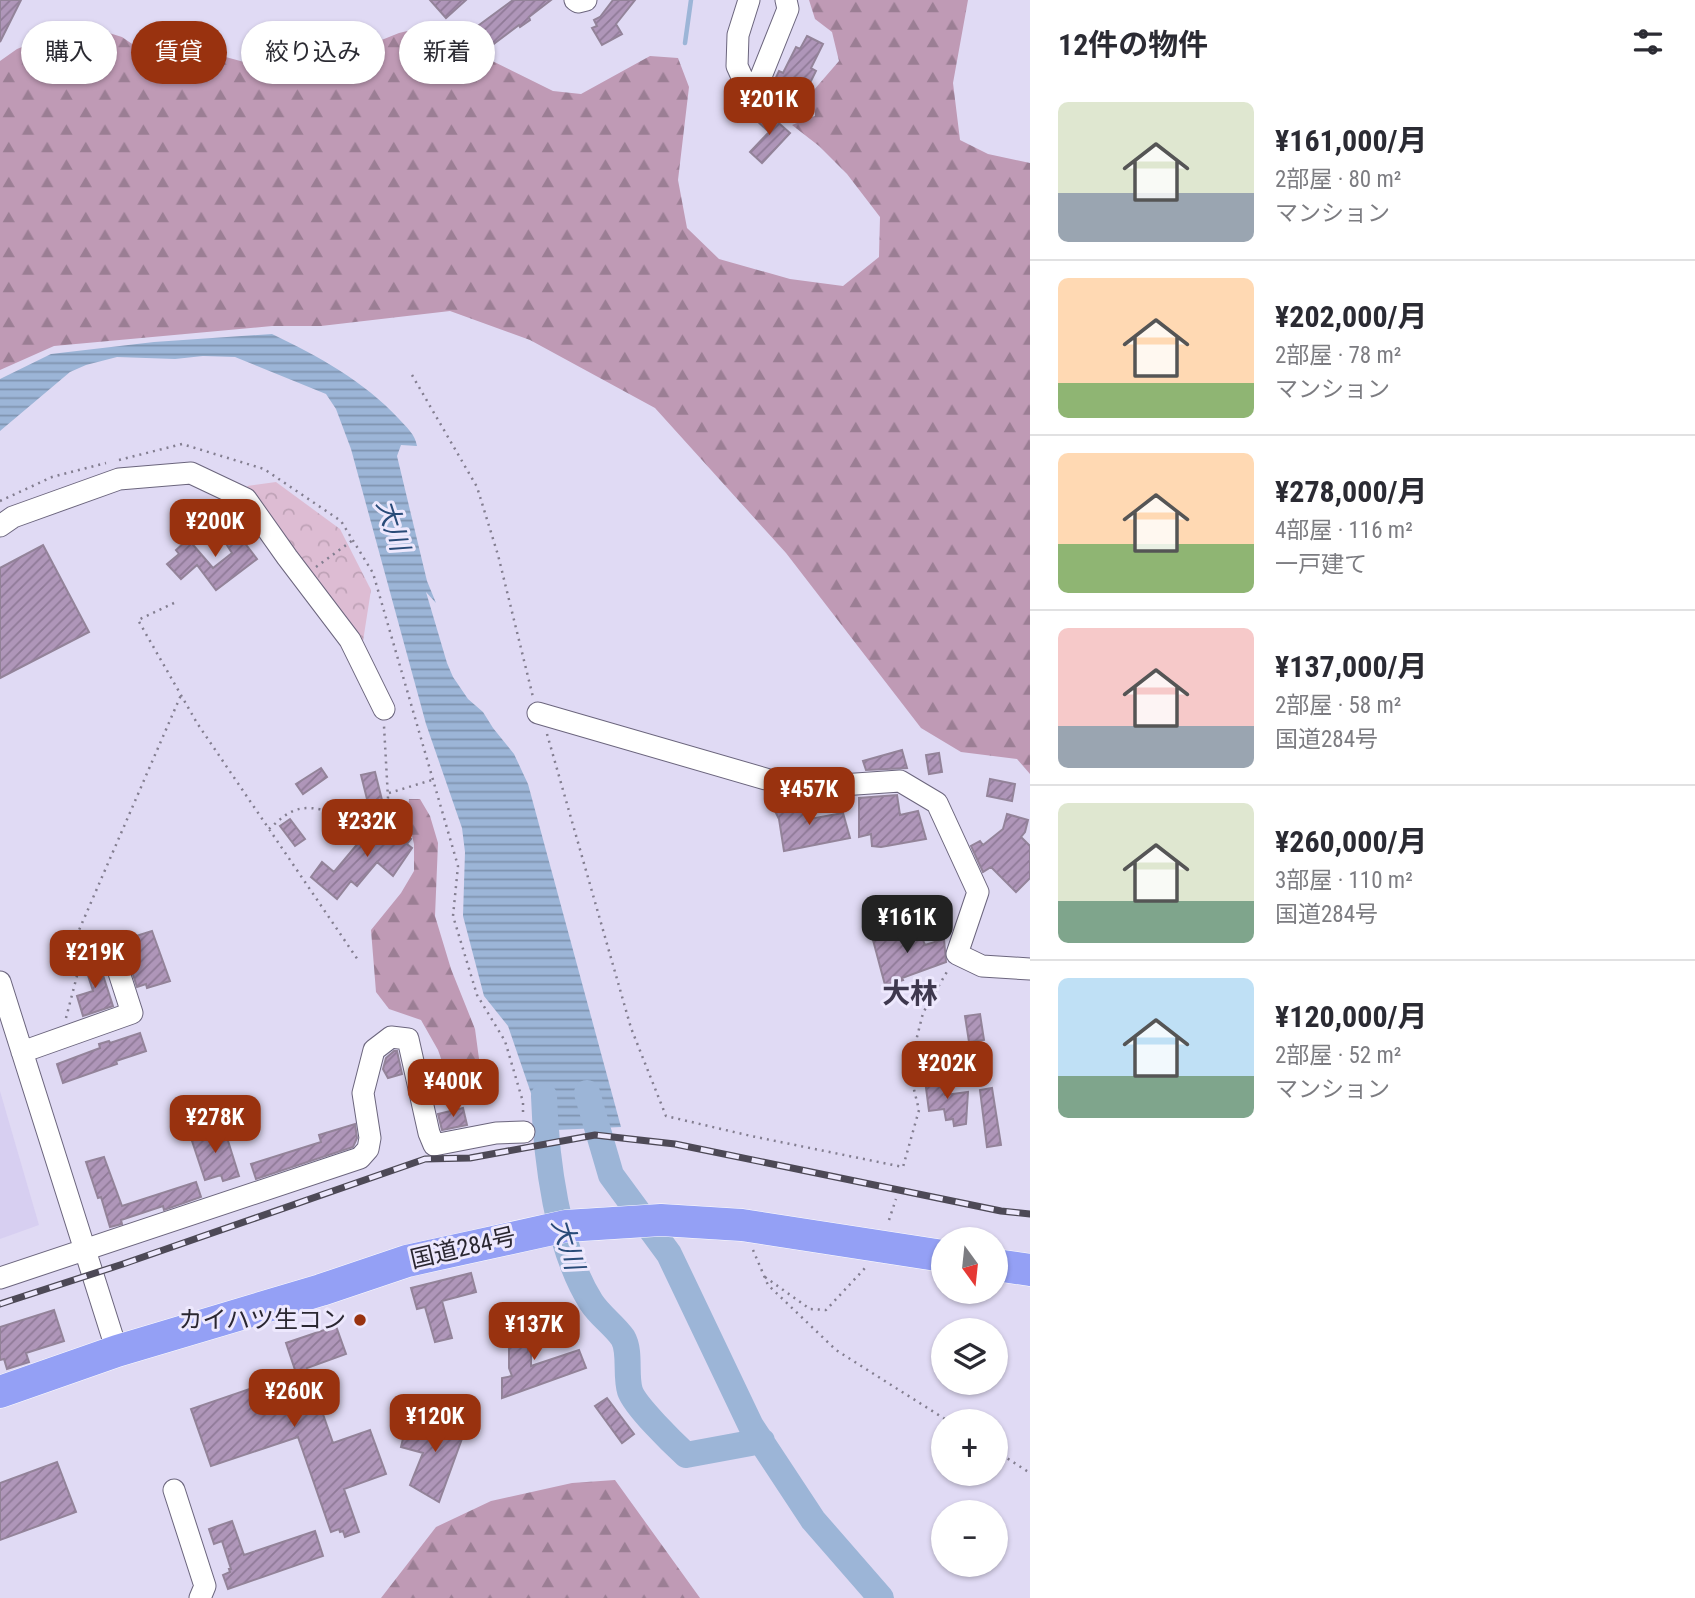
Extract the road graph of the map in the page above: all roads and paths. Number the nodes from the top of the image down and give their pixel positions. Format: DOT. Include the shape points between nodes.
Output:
graph roads {
  1 [pos="575,0"];
  2 [pos="586,0"];
  3 [pos="749,0"];
  4 [pos="786,0"];
  5 [pos="412,375"];
  6 [pos="0,501"];
  7 [pos="0,526"];
  8 [pos="353,540"];
  9 [pos="302,577"];
  10 [pos="174,603"];
  11 [pos="181,695"];
  12 [pos="384,709"];
  13 [pos="540,714"];
  14 [pos="432,780"];
  15 [pos="388,793"];
  16 [pos="269,829"];
  17 [pos="112,951"];
  18 [pos="957,954"];
  19 [pos="358,960"];
  20 [pos="1030,969"];
  21 [pos="0,982"];
  22 [pos="61,1038"];
  23 [pos="22,1052"];
  24 [pos="524,1132"];
  25 [pos="896,1199"];
  26 [pos="889,1220"];
  27 [pos="742,1224"];
  28 [pos="86,1249"];
  29 [pos="931,1254"];
  30 [pos="868,1265"];
  31 [pos="1008,1267"];
  32 [pos="1030,1270"];
  33 [pos="764,1276"];
  34 [pos="0,1278"];
  35 [pos="117,1351"];
  36 [pos="0,1392"];
  37 [pos="931,1410"];
  38 [pos="1008,1459"];
  39 [pos="1030,1473"];
  40 [pos="174,1490"];
  41 [pos="200,1598"];
  1 -- 2 [label="street"];
  3 -- 4 [label="street" via="738,35 737,66 752,99 788,9"];
  5 -- 13 [label="path" via="477,487"];
  6 -- 8 [label="path" via="52,477 182,444 264,469 341,522"];
  7 -- 9 [label="street" via="13,517 119,480 191,473 246,499"];
  8 -- 9 [label="path"];
  8 -- 14 [label="path" via="373,573"];
  9 -- 12 [label="street" via="350,640"];
  10 -- 11 [label="path" via="138,620"];
  11 -- 16 [label="path"];
  11 -- 22 [label="path" via="76,937 79,968"];
  12 -- 15 [label="path"];
  13 -- 18 [label="street" via="797,788 900,781 937,803 978,891"];
  13 -- 18 [label="path" via="631,1028 666,1115 903,1167 919,1110 909,1069 923,1013"];
  14 -- 15 [label="path"];
  14 -- 24 [label="path" via="458,866 453,916 477,995 505,1041 523,1102"];
  15 -- 16 [label="path" via="384,822 371,824 318,808 293,810"];
  16 -- 19 [label="path"];
  17 -- 22 [label="street" via="132,1013"];
  18 -- 20 [label="street" via="982,966"];
  21 -- 23 [label="street"];
  22 -- 23 [label="street"];
  23 -- 28 [label="street"];
  24 -- 28 [label="street" via="434,1145 408,1039 391,1037 374,1050 363,1093 370,1138 360,1158"];
  25 -- 26 [label="path"];
  27 -- 29 [label="highway, 国道284号"];
  27 -- 33 [label="path"];
  27 -- 35 [label="highway, 国道284号" via="661,1220 566,1226 524,1234 407,1261"];
  28 -- 34 [label="street"];
  28 -- 35 [label="street"];
  30 -- 33 [label="path" via="826,1310 810,1309"];
  31 -- 32 [label="highway"];
  33 -- 37 [label="path" via="836,1350"];
  35 -- 36 [label="highway, 国道284号"];
  38 -- 39 [label="path"];
  40 -- 41 [label="street" via="205,1586"];
}
